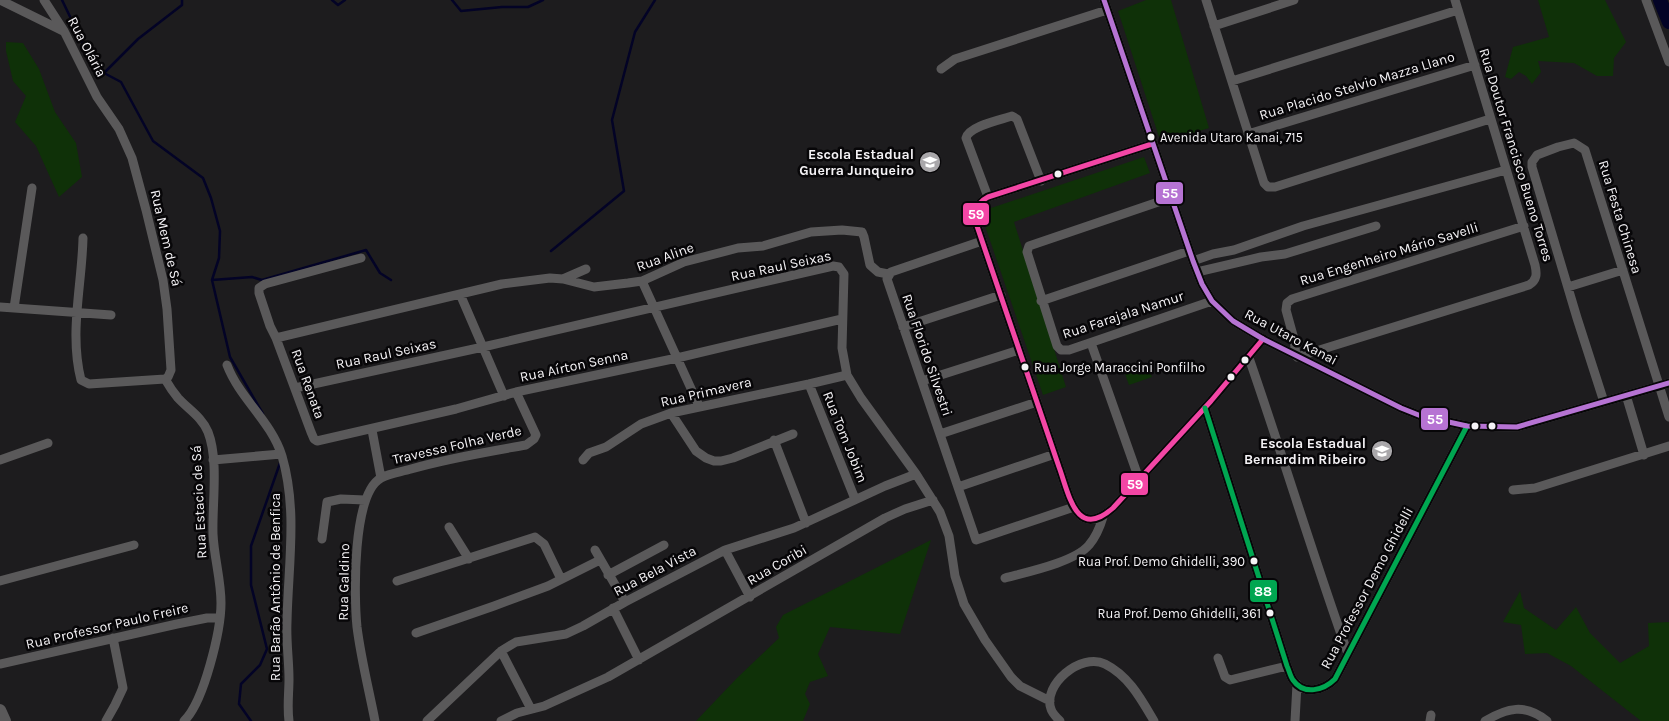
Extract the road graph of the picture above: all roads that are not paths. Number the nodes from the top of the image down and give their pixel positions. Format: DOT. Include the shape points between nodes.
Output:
graph roads {
  1 [pos="0,0"];
  2 [pos="44,0"];
  3 [pos="1206,0"];
  4 [pos="1294,0"];
  5 [pos="1455,0"];
  6 [pos="1646,0"];
  7 [pos="1106,3"];
  8 [pos="1458,10"];
  9 [pos="1214,26"];
  10 [pos="64,31"];
  11 [pos="1669,62"];
  12 [pos="1475,64"];
  13 [pos="940,69"];
  14 [pos="1232,81"];
  15 [pos="104,108"];
  16 [pos="1490,119"];
  17 [pos="1248,134"];
  18 [pos="1152,144"];
  19 [pos="1506,170"];
  20 [pos="1041,181"];
  21 [pos="32,188"];
  22 [pos="988,197"];
  23 [pos="1170,198"];
  24 [pos="1376,226"];
  25 [pos="1524,226"];
  26 [pos="83,238"];
  27 [pos="982,241"];
  28 [pos="1188,251"];
  29 [pos="361,258"];
  30 [pos="1193,261"];
  31 [pos="586,269"];
  32 [pos="1623,270"];
  33 [pos="1197,272"];
  34 [pos="888,274"];
  35 [pos="564,279"];
  36 [pos="642,281"];
  37 [pos="1568,287"];
  38 [pos="460,294"];
  39 [pos="1001,295"];
  40 [pos="1042,301"];
  41 [pos="1212,301"];
  42 [pos="0,307"];
  43 [pos="655,307"];
  44 [pos="14,308"];
  45 [pos="77,312"];
  46 [pos="111,314"];
  47 [pos="842,319"];
  48 [pos="903,326"];
  49 [pos="276,338"];
  50 [pos="1263,340"];
  51 [pos="1091,343"];
  52 [pos="483,347"];
  53 [pos="1019,350"];
  54 [pos="1297,356"];
  55 [pos="677,358"];
  56 [pos="1249,358"];
  57 [pos="227,366"];
  58 [pos="847,375"];
  59 [pos="165,379"];
  60 [pos="922,381"];
  61 [pos="1669,383"];
  62 [pos="809,384"];
  63 [pos="1659,386"];
  64 [pos="295,388"];
  65 [pos="516,392"];
  66 [pos="1626,395"];
  67 [pos="504,396"];
  68 [pos="1037,402"];
  69 [pos="1604,402"];
  70 [pos="699,406"];
  71 [pos="1205,408"];
  72 [pos="671,413"];
  73 [pos="1669,417"];
  74 [pos="1467,426"];
  75 [pos="372,430"];
  76 [pos="792,434"];
  77 [pos="940,434"];
  78 [pos="314,439"];
  79 [pos="774,440"];
  80 [pos="48,443"];
  81 [pos="1669,446"];
  82 [pos="281,454"];
  83 [pos="1055,454"];
  84 [pos="1644,454"];
  85 [pos="0,460"];
  86 [pos="212,460"];
  87 [pos="583,460"];
  88 [pos="916,474"];
  89 [pos="381,478"];
  90 [pos="1139,479"];
  91 [pos="958,487"];
  92 [pos="1513,490"];
  93 [pos="855,499"];
  94 [pos="365,500"];
  95 [pos="933,500"];
  96 [pos="1074,507"];
  97 [pos="1103,517"];
  98 [pos="806,523"];
  99 [pos="449,527"];
  100 [pos="322,539"];
  101 [pos="134,545"];
  102 [pos="664,545"];
  103 [pos="595,550"];
  104 [pos="725,550"];
  105 [pos="469,560"];
  106 [pos="600,560"];
  107 [pos="608,575"];
  108 [pos="1005,578"];
  109 [pos="561,579"];
  110 [pos="0,581"];
  111 [pos="397,581"];
  112 [pos="750,596"];
  113 [pos="624,602"];
  114 [pos="613,608"];
  115 [pos="220,618"];
  116 [pos="416,633"];
  117 [pos="112,638"];
  118 [pos="502,650"];
  119 [pos="1348,654"];
  120 [pos="1218,658"];
  121 [pos="638,660"];
  122 [pos="0,664"];
  123 [pos="1286,666"];
  124 [pos="1297,684"];
  125 [pos="1050,701"];
  126 [pos="531,709"];
  127 [pos="0,710"];
  128 [pos="5,721"];
  129 [pos="106,721"];
  130 [pos="184,721"];
  131 [pos="289,721"];
  132 [pos="375,721"];
  133 [pos="427,721"];
  134 [pos="501,721"];
  135 [pos="1060,721"];
  136 [pos="1154,721"];
  137 [pos="1295,721"];
  138 [pos="1485,721"];
  139 [pos="1547,721"];
  1 -- 10 [label="street"];
  2 -- 10 [label="street, Rua Olária"];
  3 -- 9 [label="street"];
  4 -- 9 [label="street"];
  5 -- 8 [label="street, Rua Doutor Francisco Bueno Torres"];
  6 -- 11 [label="street"];
  7 -- 13 [label="street" via="954,60"];
  7 -- 18 [label="street, Rua Utaro Kanai"];
  8 -- 12 [label="street, Rua Doutor Francisco Bueno Torres"];
  8 -- 14 [label="street"];
  9 -- 14 [label="street"];
  10 -- 15 [label="street, Rua Olária"];
  12 -- 16 [label="street, Rua Doutor Francisco Bueno Torres"];
  12 -- 17 [label="street, Rua Placido Stelvio Mazza Llano"];
  14 -- 17 [label="street"];
  15 -- 59 [label="street, Rua Mem de Sá" via="119,129 132,158 162,280 171,370"];
  16 -- 17 [label="street" via="1271,188 1264,183"];
  16 -- 19 [label="street, Rua Doutor Francisco Bueno Torres"];
  18 -- 20 [label="street"];
  18 -- 23 [label="street, Rua Utaro Kanai"];
  19 -- 25 [label="street, Rua Doutor Francisco Bueno Torres"];
  19 -- 30 [label="street" via="1303,226"];
  20 -- 22 [label="street"];
  20 -- 22 [label="street" via="1017,119 1012,116 1005,118 972,130 966,138"];
  21 -- 44 [label="street"];
  22 -- 27 [label="street" via="981,201 975,214"];
  23 -- 28 [label="street, Rua Utaro Kanai"];
  23 -- 40 [label="street, Rua Farajala Namur" via="1029,246 1027,252"];
  24 -- 33 [label="street" via="1285,254"];
  25 -- 54 [label="street, Rua Engenheiro Mário Savelli" via="1292,299 1286,310"];
  25 -- 54 [label="street, Rua Doutor Francisco Bueno Torres" via="1537,273 1529,285"];
  26 -- 45 [label="street"];
  27 -- 34 [label="street"];
  27 -- 39 [label="street"];
  28 -- 30 [label="street, Rua Utaro Kanai"];
  28 -- 40 [label="street"];
  29 -- 49 [label="street, Rua Renata" via="259,288"];
  30 -- 33 [label="street, Rua Utaro Kanai"];
  31 -- 35 [label="street"];
  32 -- 37 [label="street"];
  32 -- 37 [label="street, Rua Festa Chinesa" via="1585,150 1574,143 1564,145 1537,155 1532,167"];
  32 -- 63 [label="street, Rua Festa Chinesa"];
  33 -- 41 [label="street, Rua Utaro Kanai"];
  34 -- 36 [label="street, Rua Aline" via="878,272 870,265 862,232 825,231 684,262"];
  34 -- 48 [label="street, Rua Florido Silvestri" via="886,279"];
  35 -- 36 [label="street, Rua Aline" via="594,287"];
  35 -- 38 [label="street, Rua Aline" via="537,278"];
  36 -- 43 [label="street"];
  37 -- 69 [label="street, Rua Festa Chinesa"];
  38 -- 49 [label="street, Rua Aline"];
  38 -- 52 [label="street"];
  39 -- 48 [label="street"];
  39 -- 53 [label="street"];
  40 -- 51 [label="street, Rua Farajala Namur" via="1059,349 1069,350"];
  41 -- 50 [label="street, Rua Utaro Kanai" via="1233,321"];
  41 -- 51 [label="street, Rua Farajala Namur"];
  42 -- 44 [label="street"];
  43 -- 47 [label="street, Rua Raul Seixas" via="836,266 844,274"];
  43 -- 52 [label="street, Rua Raul Seixas"];
  43 -- 55 [label="street"];
  44 -- 45 [label="street"];
  45 -- 46 [label="street"];
  45 -- 59 [label="street" via="81,380 89,384"];
  47 -- 55 [label="street, Rua Aírton Senna"];
  47 -- 58 [label="street, Rua Raul Seixas" via="842,348"];
  48 -- 60 [label="street, Rua Florido Silvestri"];
  49 -- 64 [label="street, Rua Renata"];
  50 -- 54 [label="street, Rua Utaro Kanai"];
  50 -- 56 [label="street"];
  51 -- 90 [label="street"];
  52 -- 64 [label="street, Rua Raul Seixas"];
  52 -- 67 [label="street"];
  53 -- 60 [label="street"];
  53 -- 68 [label="street"];
  54 -- 74 [label="street, Rua Utaro Kanai" via="1401,408"];
  55 -- 65 [label="street, Rua Aírton Senna"];
  55 -- 70 [label="street"];
  56 -- 71 [label="street"];
  56 -- 119 [label="street"];
  57 -- 82 [label="street, Rua Barão Antônio de Benfica" via="238,388 266,423"];
  58 -- 62 [label="street, Rua Primavera"];
  58 -- 88 [label="street, Rua Raul Seixas"];
  59 -- 86 [label="street, Rua Estacio de Sá" via="174,394 203,423 212,448"];
  60 -- 77 [label="street, Rua Florido Silvestri"];
  61 -- 63 [label="street, Rua Utaro Kanai"];
  62 -- 70 [label="street, Rua Primavera"];
  62 -- 93 [label="street, Rua Tom Jobim"];
  63 -- 66 [label="street, Rua Utaro Kanai"];
  63 -- 73 [label="street, Rua Festa Chinesa"];
  64 -- 78 [label="street, Rua Renata"];
  65 -- 67 [label="street, Rua Aírton Senna"];
  65 -- 89 [label="street, Travessa Folha Verde" via="536,435 526,445 447,459"];
  66 -- 69 [label="street, Rua Utaro Kanai"];
  66 -- 84 [label="street"];
  67 -- 75 [label="street, Rua Aírton Senna"];
  68 -- 77 [label="street"];
  68 -- 83 [label="street"];
  69 -- 74 [label="street, Rua Utaro Kanai" via="1517,427"];
  70 -- 72 [label="street, Rua Primavera"];
  71 -- 90 [label="street"];
  71 -- 123 [label="street"];
  72 -- 79 [label="street" via="696,451 714,461 733,458"];
  72 -- 87 [label="street, Rua Primavera" via="641,424 606,447 589,453"];
  74 -- 119 [label="street, Rua Professor Demo Ghidelli"];
  75 -- 78 [label="street, Rua Aírton Senna" via="320,442"];
  75 -- 89 [label="street"];
  76 -- 79 [label="street"];
  77 -- 91 [label="street, Rua Florido Silvestri"];
  79 -- 98 [label="street"];
  80 -- 85 [label="street"];
  81 -- 84 [label="street"];
  82 -- 86 [label="street"];
  82 -- 131 [label="street, Rua Barão Antônio de Benfica" via="288,480 291,525 286,624"];
  83 -- 91 [label="street"];
  83 -- 96 [label="street"];
  84 -- 92 [label="street" via="1535,488"];
  86 -- 115 [label="street, Rua Estacio de Sá" via="213,534"];
  88 -- 93 [label="street, Rua Bela Vista"];
  88 -- 95 [label="street, Rua Raul Seixas"];
  89 -- 94 [label="street, Rua Galdino"];
  90 -- 97 [label="street"];
  91 -- 96 [label="street, Rua Florido Silvestri" via="977,543"];
  93 -- 98 [label="street, Rua Bela Vista"];
  94 -- 100 [label="street" via="327,502"];
  94 -- 132 [label="street, Rua Galdino" via="355,587 358,628"];
  95 -- 112 [label="street, Rua Coribi" via="885,518"];
  95 -- 125 [label="street, Rua Raul Seixas" via="949,536 955,576 964,604 1011,677 1020,686"];
  96 -- 97 [label="street" via="1084,519"];
  97 -- 108 [label="street" via="1089,545 1078,554"];
  98 -- 104 [label="street, Rua Bela Vista"];
  99 -- 105 [label="street"];
  101 -- 110 [label="street"];
  102 -- 107 [label="street"];
  103 -- 106 [label="street"];
  104 -- 112 [label="street"];
  104 -- 113 [label="street, Rua Bela Vista"];
  105 -- 109 [label="street" via="535,537 544,544"];
  105 -- 111 [label="street"];
  106 -- 107 [label="street"];
  106 -- 109 [label="street"];
  107 -- 113 [label="street"];
  109 -- 116 [label="street"];
  112 -- 121 [label="street, Rua Coribi"];
  113 -- 114 [label="street, Rua Bela Vista"];
  114 -- 118 [label="street, Rua Bela Vista" via="566,634 516,642"];
  114 -- 121 [label="street"];
  115 -- 117 [label="street, Rua Professor Paulo Freire"];
  115 -- 130 [label="street, Rua Estacio de Sá" via="207,674 194,707"];
  117 -- 122 [label="street, Rua Professor Paulo Freire"];
  117 -- 129 [label="street" via="123,688"];
  118 -- 126 [label="street"];
  118 -- 133 [label="street, Rua Bela Vista"];
  119 -- 124 [label="street, Rua Professor Demo Ghidelli" via="1329,685 1309,690"];
  120 -- 123 [label="street" via="1225,677 1230,680"];
  121 -- 126 [label="street, Rua Coribi" via="608,677"];
  123 -- 124 [label="street"];
  124 -- 137 [label="street"];
  125 -- 135 [label="street" via="1051,710"];
  125 -- 136 [label="street" via="1055,685 1067,672 1082,662 1104,663 1136,690"];
  126 -- 134 [label="street, Rua Coribi"];
  127 -- 128 [label="street"];
  138 -- 139 [label="street" via="1508,710 1519,709 1530,710"];
}
